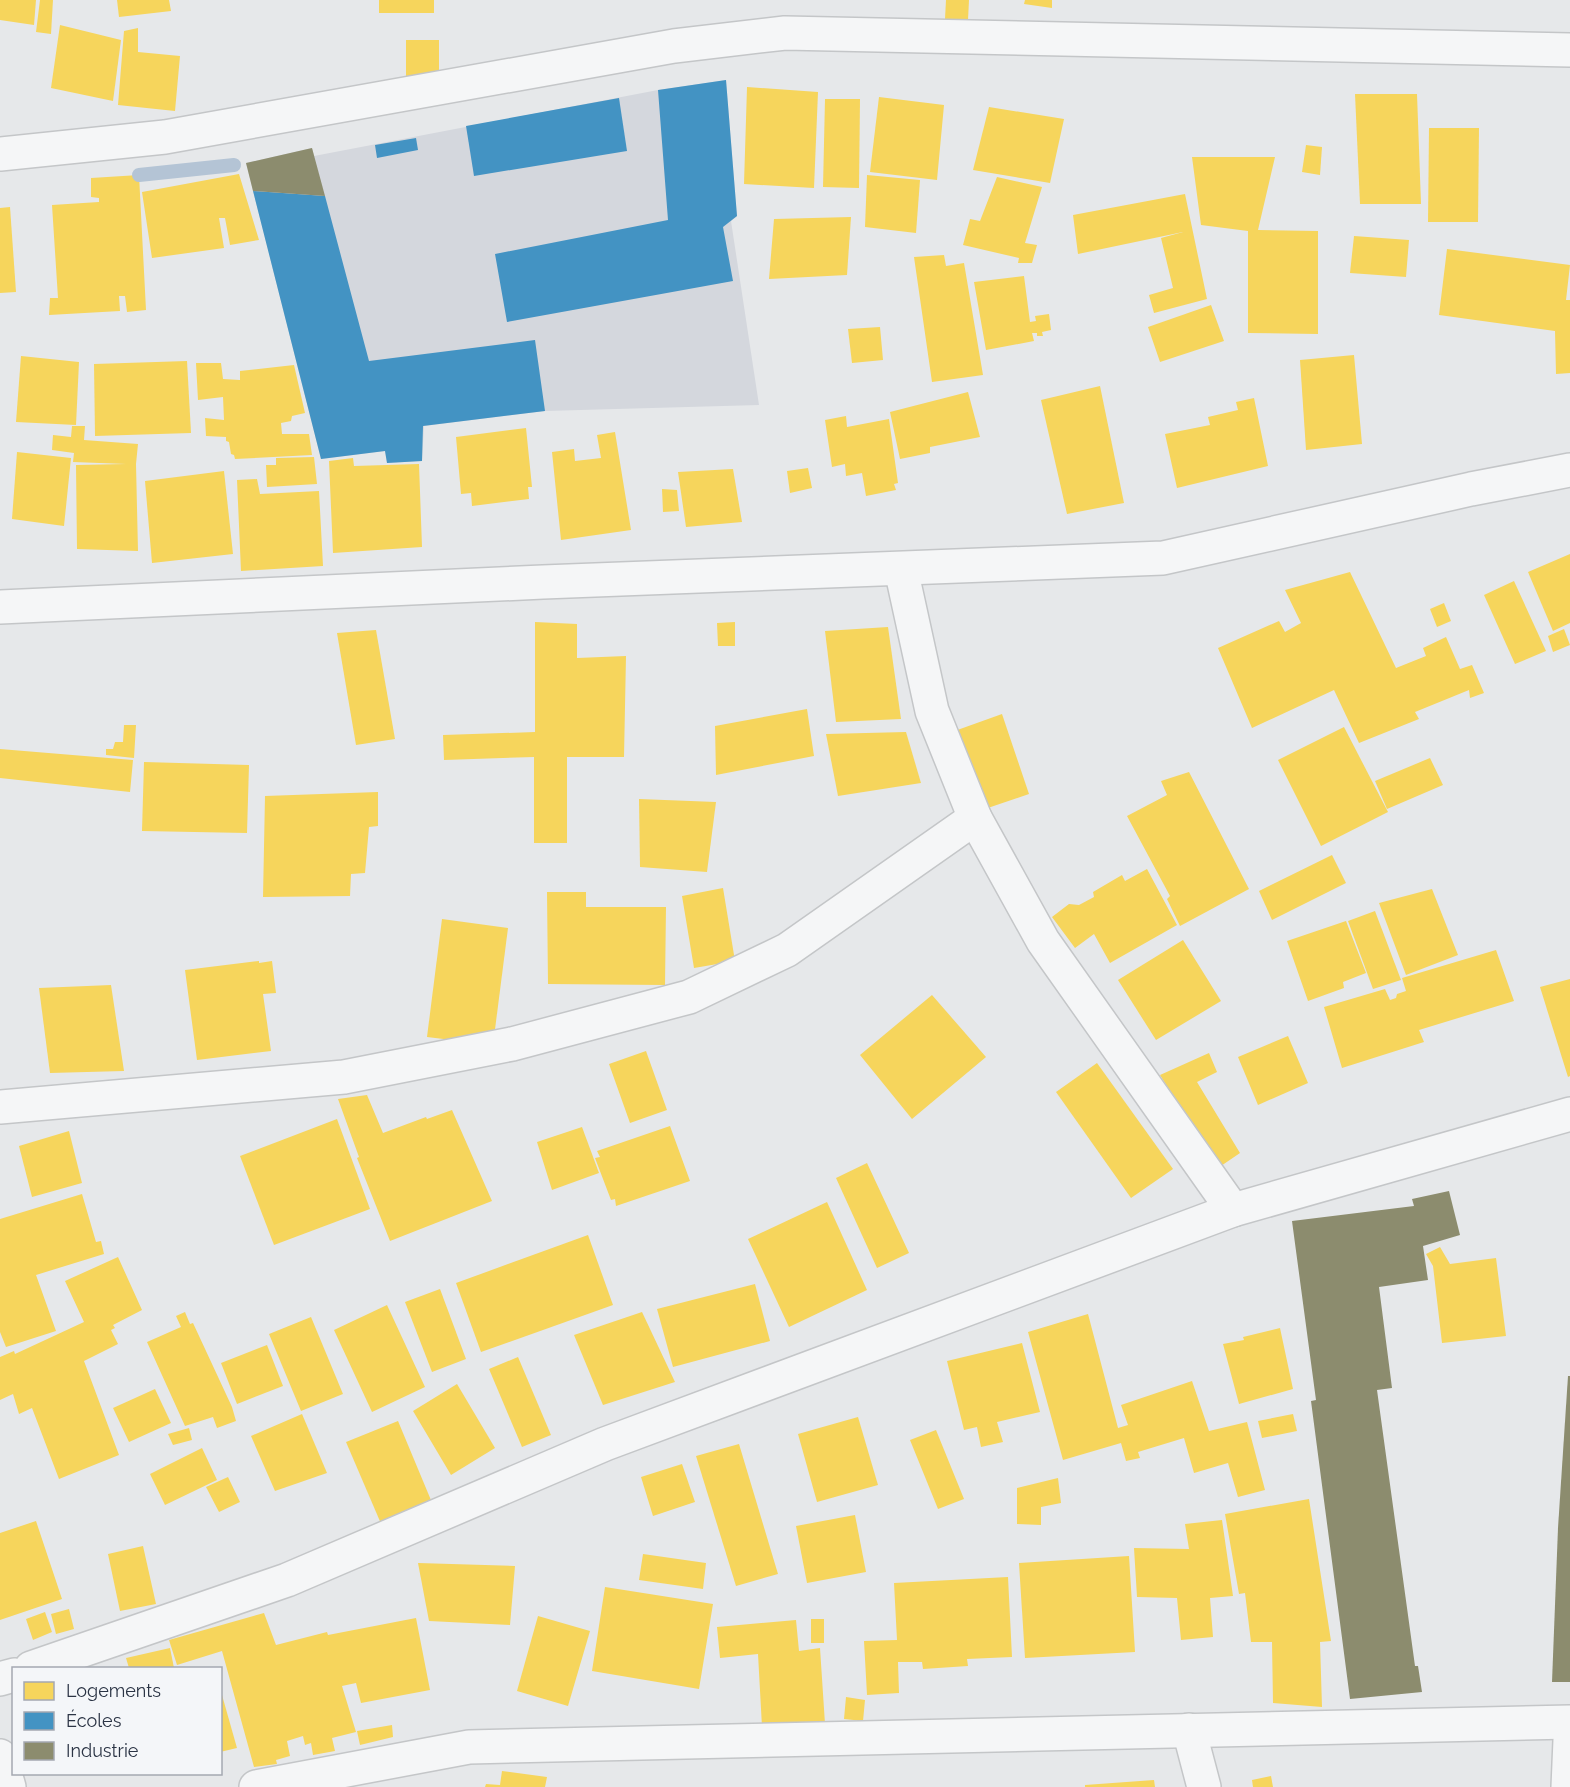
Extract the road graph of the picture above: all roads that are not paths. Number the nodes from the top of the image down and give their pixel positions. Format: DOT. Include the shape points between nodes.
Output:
graph roads {
  1 [pos="1570,51"];
  2 [pos="0,154"];
  3 [pos="1570,470"];
  4 [pos="901,569"];
  5 [pos="0,607"];
  6 [pos="975,818"];
  7 [pos="0,1107"];
  8 [pos="1570,1114"];
  9 [pos="1233,1210"];
  10 [pos="34,1667"];
  11 [pos="1570,1722"];
  12 [pos="1189,1730"];
  13 [pos="1570,1740"];
  14 [pos="0,1756"];
  15 [pos="9,1787"];
  16 [pos="256,1787"];
  17 [pos="1204,1787"];
  18 [pos="1568,1787"];
  1 -- 2 [label="street" via="785,33 674,46 165,137"];
  3 -- 4 [label="street" via="1163,558"];
  4 -- 5 [label="street"];
  4 -- 6 [label="street" via="932,711"];
  6 -- 7 [label="street" via="787,950 689,997 512,1044 344,1077"];
  6 -- 9 [label="street" via="1043,941"];
  8 -- 9 [label="street"];
  9 -- 10 [label="street" via="605,1444 287,1580"];
  11 -- 12 [label="street"];
  12 -- 16 [label="street" via="469,1747"];
  12 -- 17 [label="street"];
  13 -- 18 [label="street"];
  14 -- 15 [label="street"];
}
